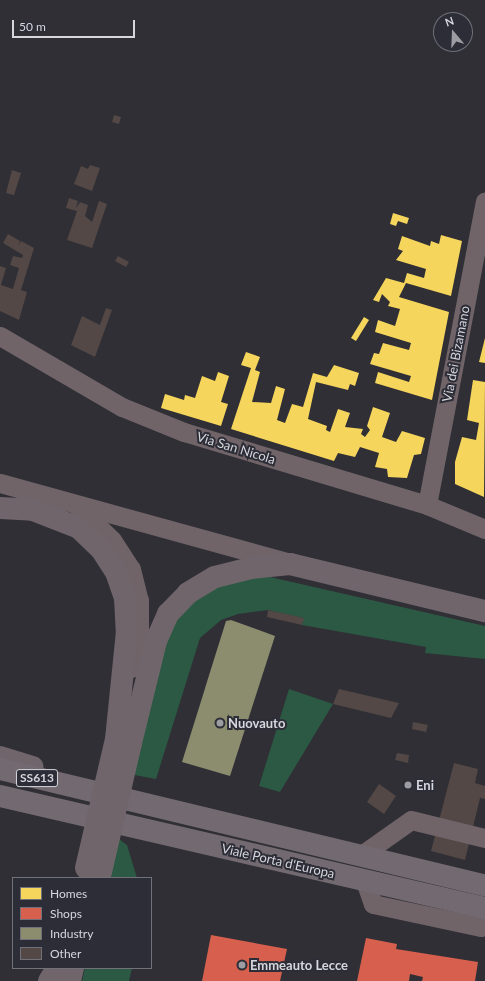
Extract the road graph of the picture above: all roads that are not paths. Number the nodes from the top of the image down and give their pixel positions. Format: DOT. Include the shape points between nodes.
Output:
graph roads {
  1 [pos="485,202"];
  2 [pos="0,336"];
  3 [pos="0,483"];
  4 [pos="72,502"];
  5 [pos="427,505"];
  6 [pos="0,508"];
  7 [pos="485,528"];
  8 [pos="290,564"];
  9 [pos="485,611"];
  10 [pos="124,741"];
  11 [pos="0,758"];
  12 [pos="0,769"];
  13 [pos="74,787"];
  14 [pos="0,796"];
  15 [pos="0,803"];
  16 [pos="71,813"];
  17 [pos="485,838"];
  18 [pos="360,856"];
  19 [pos="93,874"];
  20 [pos="365,881"];
  21 [pos="485,885"];
  22 [pos="485,908"];
  23 [pos="485,923"];
  24 [pos="66,974"];
  25 [pos="49,981"];
  1 -- 5 [label="street, Via dei Bizamano"];
  2 -- 5 [label="street, Via San Nicola" via="122,407 184,432"];
  3 -- 4 [label="street"];
  4 -- 8 [label="street"];
  4 -- 10 [label="street" via="112,540 131,569 139,600 139,635"];
  5 -- 7 [label="street, Via San Nicola"];
  6 -- 10 [label="main road" via="32,510 80,528 101,549 116,572 125,598 127,631"];
  8 -- 9 [label="main road"];
  8 -- 10 [label="main road" via="250,568 215,577 188,593 168,614 156,640"];
  10 -- 19 [label="main road, bridge"];
  11 -- 13 [label="main road" via="54,774"];
  12 -- 13 [label="highway, SS613"];
  13 -- 18 [label="highway, Viale Porta d'Europa"];
  14 -- 16 [label="highway, SS613"];
  15 -- 16 [label="main road"];
  16 -- 20 [label="highway, Viale Porta d'Europa"];
  17 -- 18 [label="street" via="411,820"];
  18 -- 21 [label="highway, Viale Porta d'Europa"];
  20 -- 22 [label="highway, Viale Porta d'Europa"];
  20 -- 23 [label="street" via="373,904 481,927"];
  24 -- 25 [label="main road"];
}
